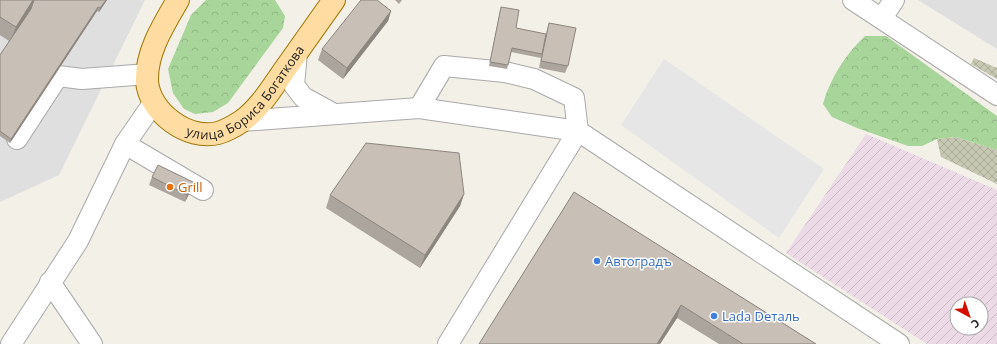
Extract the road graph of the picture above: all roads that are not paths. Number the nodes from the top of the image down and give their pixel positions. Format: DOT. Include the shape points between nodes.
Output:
graph roads {
  1 [pos="178,0"];
  2 [pos="334,0"];
  3 [pos="853,0"];
  4 [pos="894,0"];
  5 [pos="882,18"];
  6 [pos="297,53"];
  7 [pos="148,74"];
  8 [pos="997,95"];
  9 [pos="154,102"];
  10 [pos="419,108"];
  11 [pos="334,114"];
  12 [pos="242,121"];
  13 [pos="578,131"];
  14 [pos="17,139"];
  15 [pos="125,144"];
  16 [pos="203,190"];
  17 [pos="50,282"];
  18 [pos="11,344"];
  19 [pos="92,344"];
  20 [pos="448,344"];
  21 [pos="900,344"];
  1 -- 7 [label="main road, улица Бориса Богаткова" via="154,45"];
  2 -- 6 [label="main road, улица Бориса Богаткова"];
  3 -- 5 [label="street"];
  4 -- 5 [label="street"];
  5 -- 8 [label="street"];
  6 -- 11 [label="street" via="294,85 303,97"];
  6 -- 12 [label="main road, улица Бориса Богаткова" via="268,94"];
  7 -- 9 [label="main road, улица Бориса Богаткова" via="147,82"];
  7 -- 14 [label="street" via="82,79 58,76"];
  9 -- 12 [label="main road, улица Бориса Богаткова" via="169,120 182,128 199,133 217,133"];
  9 -- 15 [label="street"];
  10 -- 11 [label="street"];
  10 -- 13 [label="street"];
  10 -- 13 [label="street" via="444,66 505,72 534,79 574,98"];
  11 -- 12 [label="street"];
  13 -- 20 [label="street"];
  13 -- 21 [label="street"];
  15 -- 16 [label="street"];
  15 -- 17 [label="street" via="78,241"];
  17 -- 18 [label="street"];
  17 -- 19 [label="street"];
}
